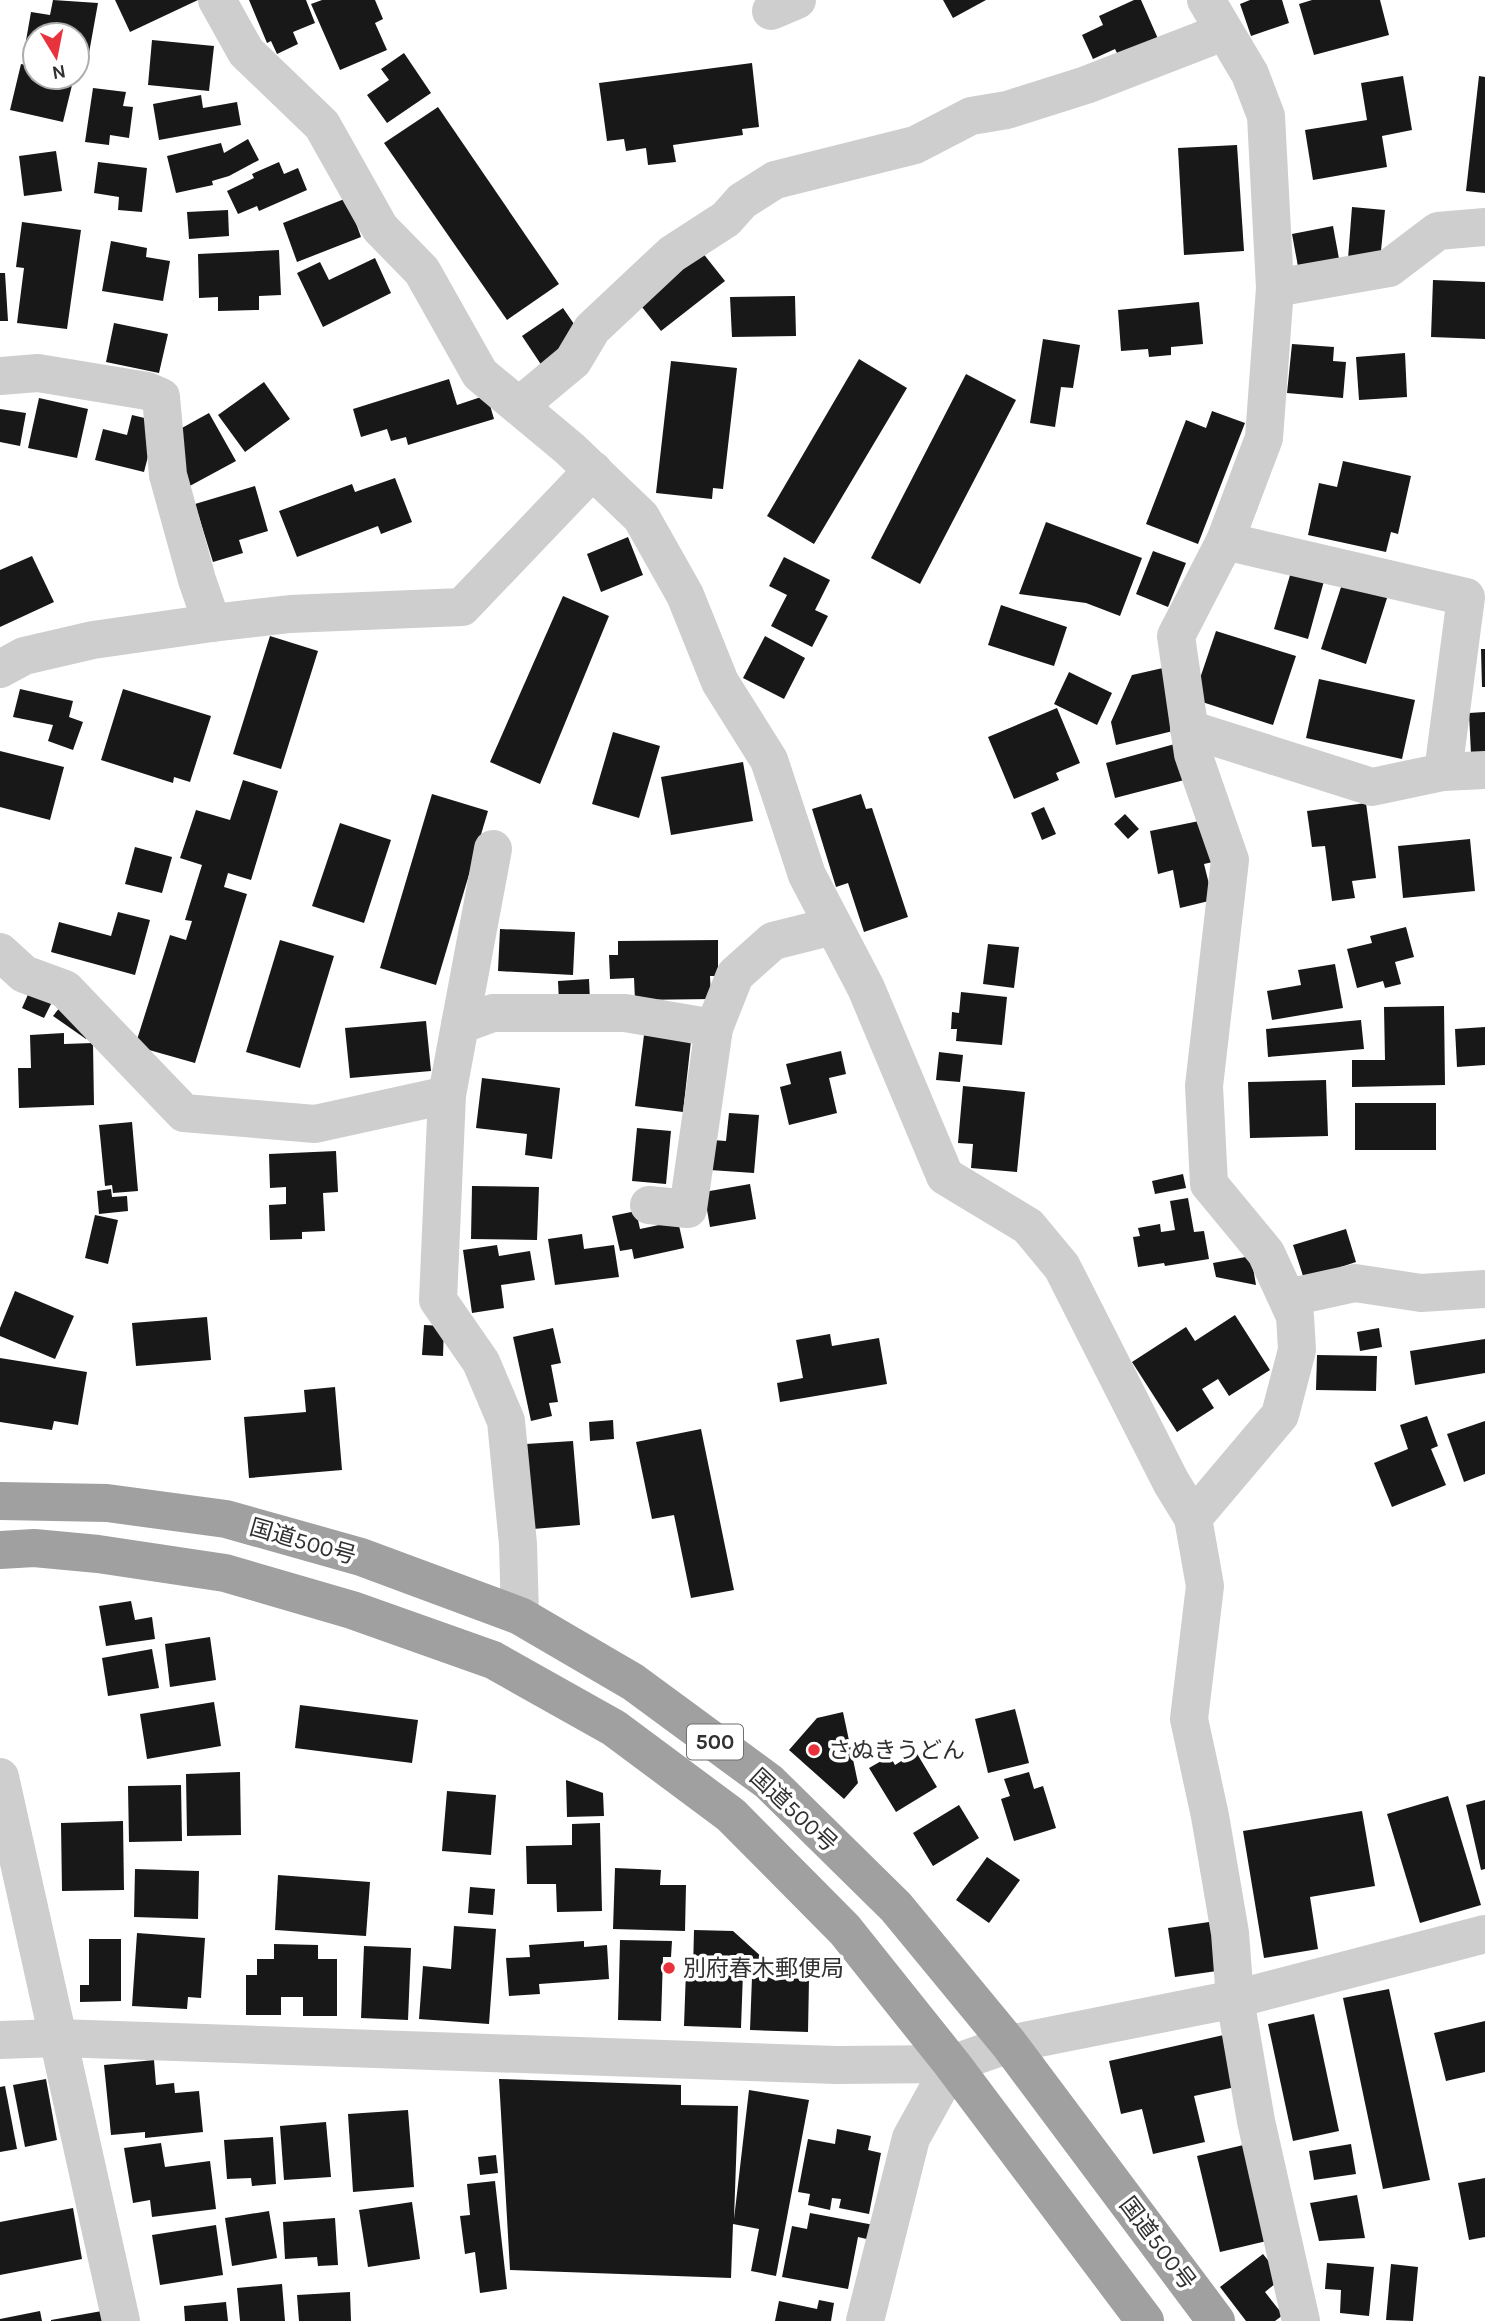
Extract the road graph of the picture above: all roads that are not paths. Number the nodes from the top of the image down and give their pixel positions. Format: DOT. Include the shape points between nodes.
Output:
graph roads {
  1 [pos="218,0"];
  2 [pos="1215,16"];
  3 [pos="1485,228"];
  4 [pos="1275,288"];
  5 [pos="0,376"];
  6 [pos="519,406"];
  7 [pos="593,470"];
  8 [pos="1225,541"];
  9 [pos="212,623"];
  10 [pos="0,669"];
  11 [pos="1189,729"];
  12 [pos="1485,770"];
  13 [pos="1443,772"];
  14 [pos="493,849"];
  15 [pos="833,926"];
  16 [pos="0,952"];
  17 [pos="460,1025"];
  18 [pos="714,1028"];
  19 [pos="447,1095"];
  20 [pos="649,1205"];
  21 [pos="1485,1289"];
  22 [pos="1287,1298"];
  23 [pos="0,1501"];
  24 [pos="1193,1518"];
  25 [pos="0,1550"];
  26 [pos="520,1616"];
  27 [pos="0,1777"];
  28 [pos="1485,1934"];
  29 [pos="1234,1999"];
  30 [pos="58,2038"];
  31 [pos="0,2040"];
  32 [pos="1009,2044"];
  33 [pos="952,2064"];
  34 [pos="121,2321"];
  35 [pos="865,2321"];
  36 [pos="1145,2321"];
  37 [pos="1216,2321"];
  38 [pos="1301,2321"];
  1 -- 6 [label="street" via="246,51 322,125 380,228 422,271 480,374"];
  2 -- 4 [label="street" via="1250,74 1266,116"];
  2 -- 6 [label="street" via="1086,85 1007,110 971,116 915,145 775,180 672,254 593,329 573,361"];
  3 -- 4 [label="street" via="1438,231 1389,268"];
  4 -- 8 [label="street" via="1264,438"];
  5 -- 9 [label="street" via="38,373 161,397 168,475"];
  6 -- 7 [label="street"];
  7 -- 9 [label="street" via="462,607 290,614"];
  7 -- 15 [label="street" via="641,517 685,595 720,682 769,760 807,875"];
  8 -- 11 [label="street" via="1176,636"];
  8 -- 13 [label="street" via="1466,597"];
  9 -- 10 [label="street" via="93,640 24,656"];
  11 -- 13 [label="street" via="1372,787"];
  11 -- 22 [label="street" via="1193,754 1230,860 1204,1086 1209,1184 1266,1253"];
  12 -- 13 [label="street"];
  14 -- 17 [label="street"];
  15 -- 18 [label="street" via="773,941 735,975"];
  15 -- 24 [label="street" via="866,988 945,1176 1028,1226 1062,1267"];
  16 -- 19 [label="street" via="24,974 65,989 184,1113 315,1124"];
  17 -- 18 [label="street" via="493,1013 625,1013"];
  17 -- 19 [label="street"];
  18 -- 20 [label="street" via="688,1209"];
  19 -- 26 [label="street" via="438,1300 481,1362 506,1421"];
  21 -- 22 [label="street" via="1421,1293 1355,1283"];
  22 -- 24 [label="street" via="1295,1316 1297,1350 1280,1415"];
  23 -- 26 [label="highway, 国道500号 / 500" via="107,1503 226,1519 361,1557"];
  24 -- 29 [label="street" via="1205,1586 1189,1719 1230,1933"];
  25 -- 33 [label="highway, 国道500号 / 500" via="98,1554 225,1573 352,1610 493,1660 614,1728 732,1815 845,1930"];
  26 -- 32 [label="highway, 国道500号 / 500" via="633,1682 769,1782 896,1908"];
  27 -- 30 [label="street"];
  28 -- 29 [label="street"];
  29 -- 32 [label="street"];
  29 -- 38 [label="street"];
  30 -- 31 [label="street"];
  30 -- 33 [label="street"];
  30 -- 34 [label="street"];
  32 -- 33 [label="street"];
  32 -- 37 [label="highway, 国道500号 / 500"];
  33 -- 35 [label="street" via="911,2138"];
  33 -- 36 [label="highway, 国道500号 / 500"];
}
